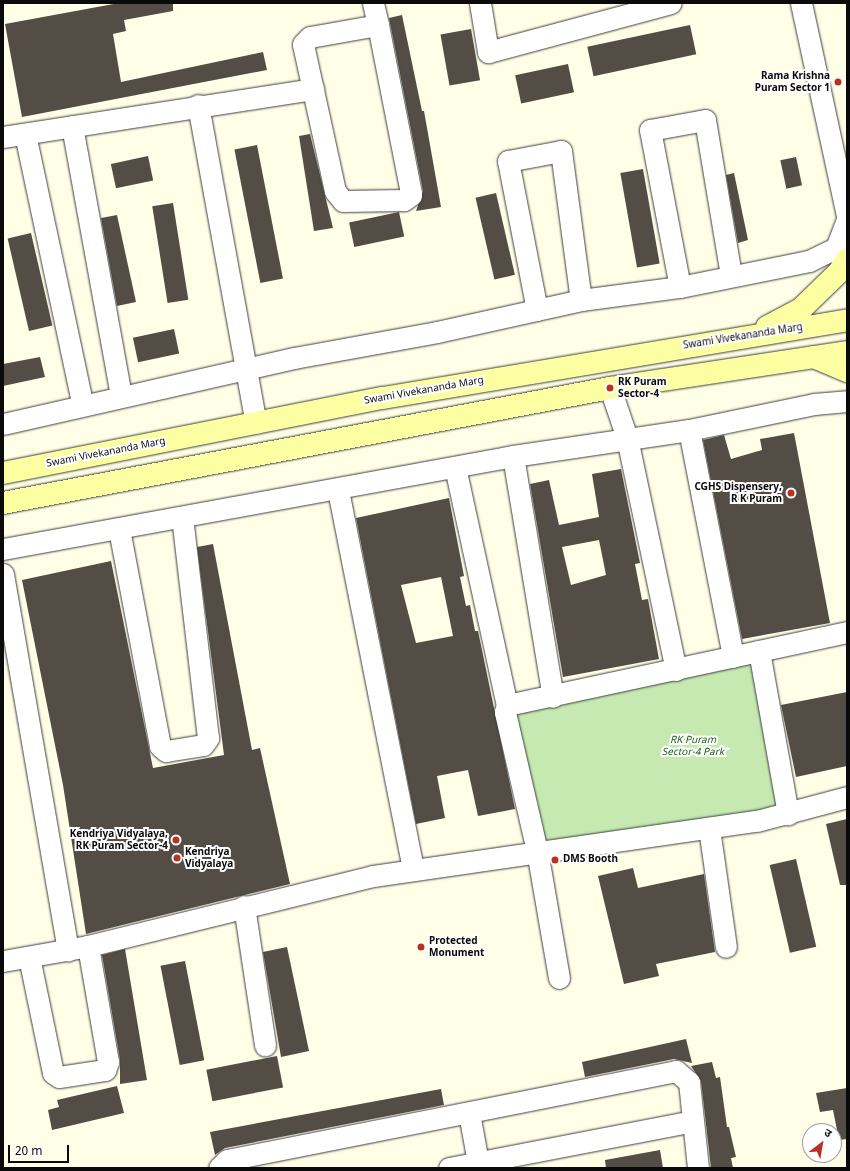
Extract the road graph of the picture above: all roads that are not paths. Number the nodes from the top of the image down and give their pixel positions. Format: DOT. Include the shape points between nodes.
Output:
graph roads {
  1 [pos="374,3"];
  2 [pos="480,3"];
  3 [pos="671,3"];
  4 [pos="801,3"];
  5 [pos="378,25"];
  6 [pos="313,89"];
  7 [pos="198,105"];
  8 [pos="72,126"];
  9 [pos="25,134"];
  10 [pos="3,137"];
  11 [pos="847,218"];
  12 [pos="847,259"];
  13 [pos="731,276"];
  14 [pos="680,287"];
  15 [pos="581,300"];
  16 [pos="537,310"];
  17 [pos="847,320"];
  18 [pos="756,334"];
  19 [pos="847,352"];
  20 [pos="814,356"];
  21 [pos="247,370"];
  22 [pos="847,371"];
  23 [pos="610,388"];
  24 [pos="121,395"];
  25 [pos="847,401"];
  26 [pos="82,403"];
  27 [pos="256,423"];
  28 [pos="3,424"];
  29 [pos="689,430"];
  30 [pos="627,438"];
  31 [pos="513,456"];
  32 [pos="456,467"];
  33 [pos="3,474"];
  34 [pos="338,490"];
  35 [pos="3,502"];
  36 [pos="182,518"];
  37 [pos="119,529"];
  38 [pos="3,549"];
  39 [pos="3,574"];
  40 [pos="847,632"];
  41 [pos="759,651"];
  42 [pos="733,657"];
  43 [pos="676,670"];
  44 [pos="553,697"];
  45 [pos="507,705"];
  46 [pos="847,797"];
  47 [pos="788,814"];
  48 [pos="709,828"];
  49 [pos="537,851"];
  50 [pos="413,870"];
  51 [pos="244,906"];
  52 [pos="88,946"];
  53 [pos="726,946"];
  54 [pos="68,950"];
  55 [pos="29,957"];
  56 [pos="3,961"];
  57 [pos="558,978"];
  58 [pos="265,1045"];
  59 [pos="469,1113"];
  60 [pos="693,1121"];
  61 [pos="479,1165"];
  62 [pos="219,1168"];
  63 [pos="449,1168"];
  64 [pos="698,1168"];
  1 -- 5 [label="street"];
  2 -- 3 [label="street" via="488,52"];
  4 -- 11 [label="street"];
  5 -- 6 [label="street" via="306,39 303,44"];
  5 -- 6 [label="street" via="410,197 347,201 337,197"];
  6 -- 7 [label="street"];
  7 -- 8 [label="street"];
  7 -- 21 [label="street"];
  8 -- 9 [label="street"];
  8 -- 24 [label="street"];
  9 -- 10 [label="street"];
  9 -- 26 [label="street"];
  11 -- 13 [label="street" via="840,242 823,256"];
  12 -- 18 [label="street" via="839,272 802,308"];
  13 -- 14 [label="street"];
  13 -- 14 [label="street" via="705,120 650,130"];
  14 -- 15 [label="street"];
  15 -- 16 [label="street"];
  15 -- 16 [label="street" via="561,151 508,161"];
  16 -- 21 [label="street"];
  17 -- 18 [label="street, Swami Vivekananda Marg"];
  18 -- 27 [label="street, Swami Vivekananda Marg"];
  19 -- 20 [label="street"];
  20 -- 22 [label="street"];
  20 -- 23 [label="street"];
  21 -- 24 [label="street"];
  21 -- 27 [label="street"];
  23 -- 30 [label="street"];
  23 -- 35 [label="street"];
  24 -- 26 [label="street"];
  25 -- 29 [label="street" via="814,404"];
  26 -- 28 [label="street"];
  27 -- 33 [label="street, Swami Vivekananda Marg"];
  29 -- 30 [label="street"];
  29 -- 42 [label="street"];
  30 -- 31 [label="street"];
  30 -- 43 [label="street"];
  31 -- 32 [label="street"];
  31 -- 44 [label="street"];
  32 -- 34 [label="street"];
  32 -- 45 [label="street"];
  34 -- 36 [label="street"];
  34 -- 50 [label="street"];
  36 -- 37 [label="street"];
  36 -- 37 [label="street" via="208,738 203,745 166,751 160,746"];
  37 -- 38 [label="street"];
  39 -- 54 [label="street"];
  40 -- 41 [label="street"];
  41 -- 42 [label="street"];
  41 -- 47 [label="street"];
  42 -- 43 [label="street"];
  43 -- 44 [label="street"];
  44 -- 45 [label="street"];
  45 -- 49 [label="street" via="506,712"];
  46 -- 47 [label="street"];
  47 -- 48 [label="street"];
  48 -- 49 [label="street"];
  48 -- 53 [label="street"];
  49 -- 50 [label="street"];
  49 -- 57 [label="street"];
  50 -- 51 [label="street"];
  51 -- 52 [label="street"];
  51 -- 58 [label="street"];
  52 -- 54 [label="street"];
  52 -- 55 [label="street" via="108,1062 105,1070 59,1077 53,1073"];
  54 -- 55 [label="street"];
  55 -- 56 [label="street"];
  59 -- 60 [label="street" via="676,1071 689,1082"];
  59 -- 61 [label="street"];
  59 -- 62 [label="street" via="227,1160"];
  60 -- 61 [label="street"];
  60 -- 64 [label="street"];
  61 -- 63 [label="street"];
}
